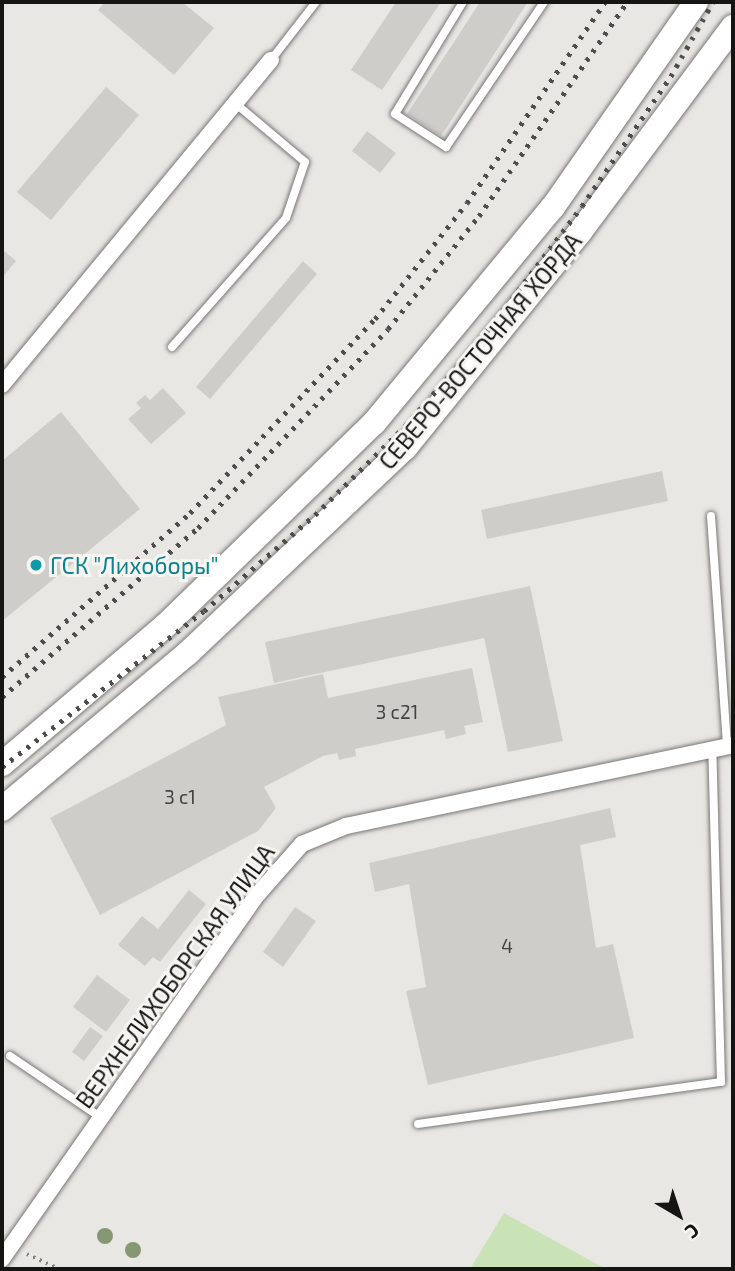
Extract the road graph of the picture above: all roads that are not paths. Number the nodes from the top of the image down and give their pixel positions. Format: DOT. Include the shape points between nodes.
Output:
graph roads {
  1 [pos="316,2"];
  2 [pos="463,2"];
  3 [pos="544,2"];
  4 [pos="696,2"];
  5 [pos="733,27"];
  6 [pos="271,60"];
  7 [pos="235,103"];
  8 [pos="172,348"];
  9 [pos="2,385"];
  10 [pos="711,516"];
  11 [pos="724,747"];
  12 [pos="2,764"];
  13 [pos="2,809"];
  14 [pos="10,1056"];
  15 [pos="100,1117"];
  16 [pos="418,1124"];
  17 [pos="4,1253"];
  1 -- 6 [label="lane"];
  2 -- 3 [label="lane" via="395,114 446,147"];
  4 -- 12 [label="main road, СЕВЕРО-ВОСТОЧНАЯ ХОРДА" via="553,207 374,423 165,626"];
  5 -- 13 [label="main road, СЕВЕРО-ВОСТОЧНАЯ ХОРДА" via="580,232 405,448 188,653"];
  6 -- 7 [label="street"];
  7 -- 8 [label="lane" via="305,162 286,218"];
  7 -- 9 [label="street"];
  10 -- 11 [label="lane"];
  11 -- 15 [label="street, ВЕРХНЕЛИХОБОРСКАЯ УЛИЦА" via="346,826 302,844 258,894"];
  11 -- 16 [label="lane" via="721,1082"];
  14 -- 15 [label="lane"];
  15 -- 17 [label="street, ВЕРХНЕЛИХОБОРСКАЯ УЛИЦА"];
}
